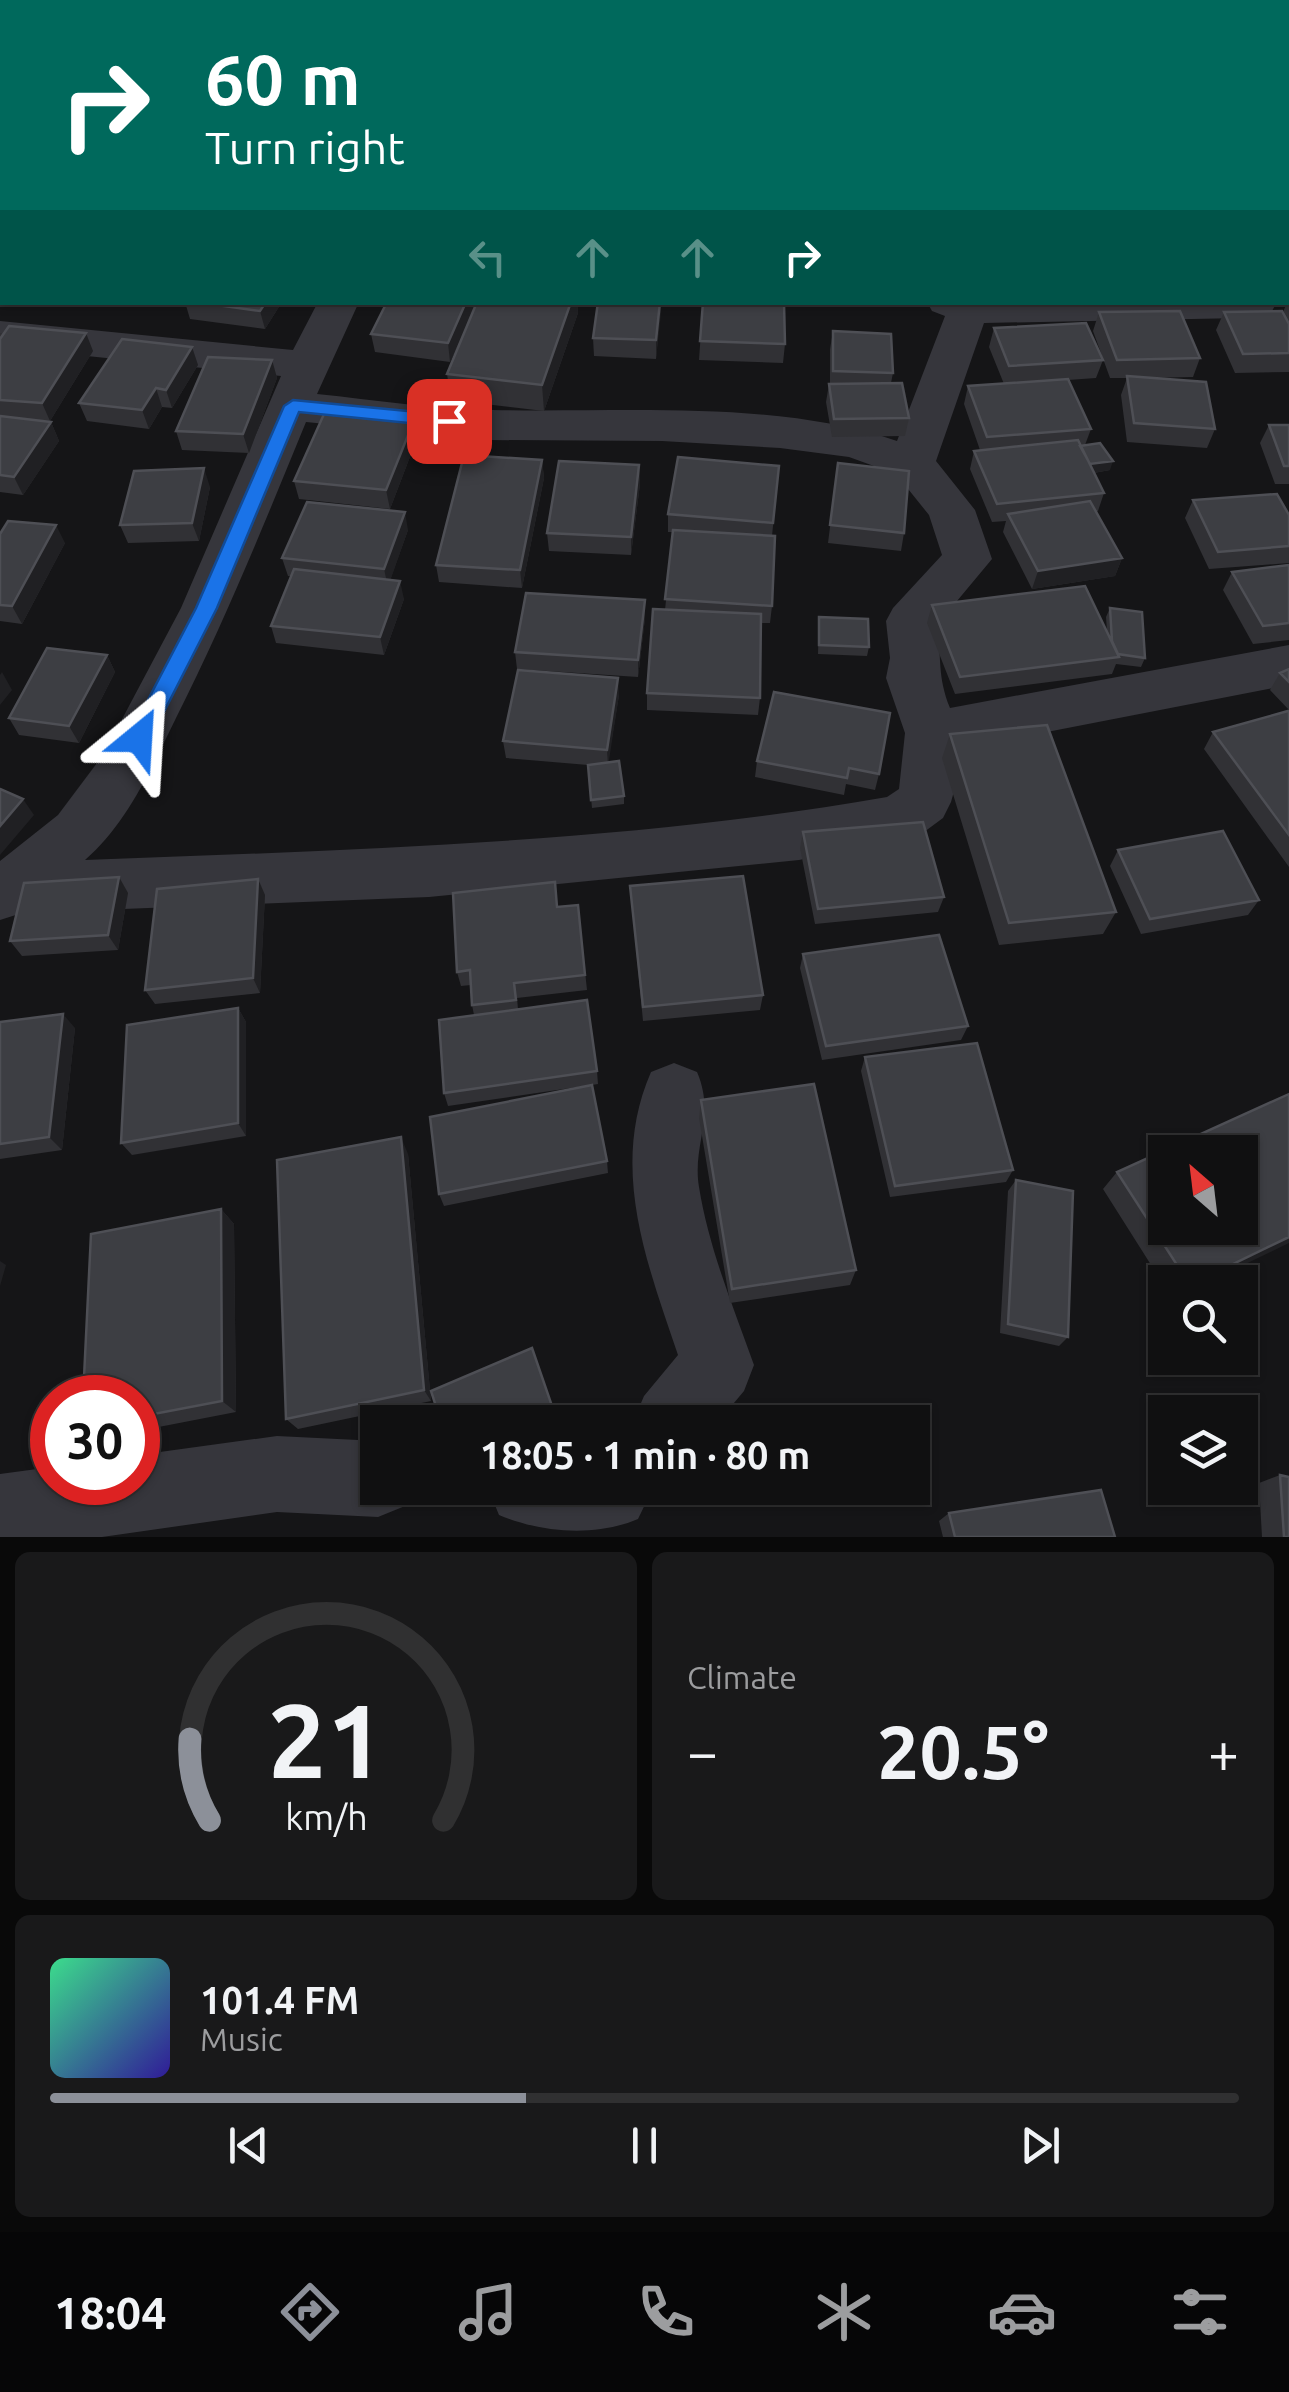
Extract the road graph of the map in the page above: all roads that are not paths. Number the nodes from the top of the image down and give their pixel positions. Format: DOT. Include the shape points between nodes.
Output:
graph roads {
  1 [pos="338,305"];
  2 [pos="1246,305"];
  3 [pos="957,307"];
  4 [pos="0,334"];
  5 [pos="300,386"];
  6 [pos="912,462"];
  7 [pos="1289,666"];
  8 [pos="932,733"];
  9 [pos="4,892"];
  10 [pos="674,1094"];
  11 [pos="684,1405"];
  12 [pos="360,1478"];
  13 [pos="0,1513"];
  1 -- 5 [label="street"];
  2 -- 3 [label="street"];
  3 -- 6 [label="street"];
  4 -- 5 [label="street"];
  5 -- 6 [label="street" via="488,425 780,433 855,442"];
  5 -- 9 [label="street" via="206,608 122,771 78,832"];
  6 -- 8 [label="street" via="951,510 968,560 911,621 912,678"];
  7 -- 8 [label="street"];
  8 -- 9 [label="street" via="923,802 900,818 799,836 429,872"];
  10 -- 11 [label="street" via="664,1181 676,1246 718,1365"];
  12 -- 13 [label="street" via="278,1474"];
}
